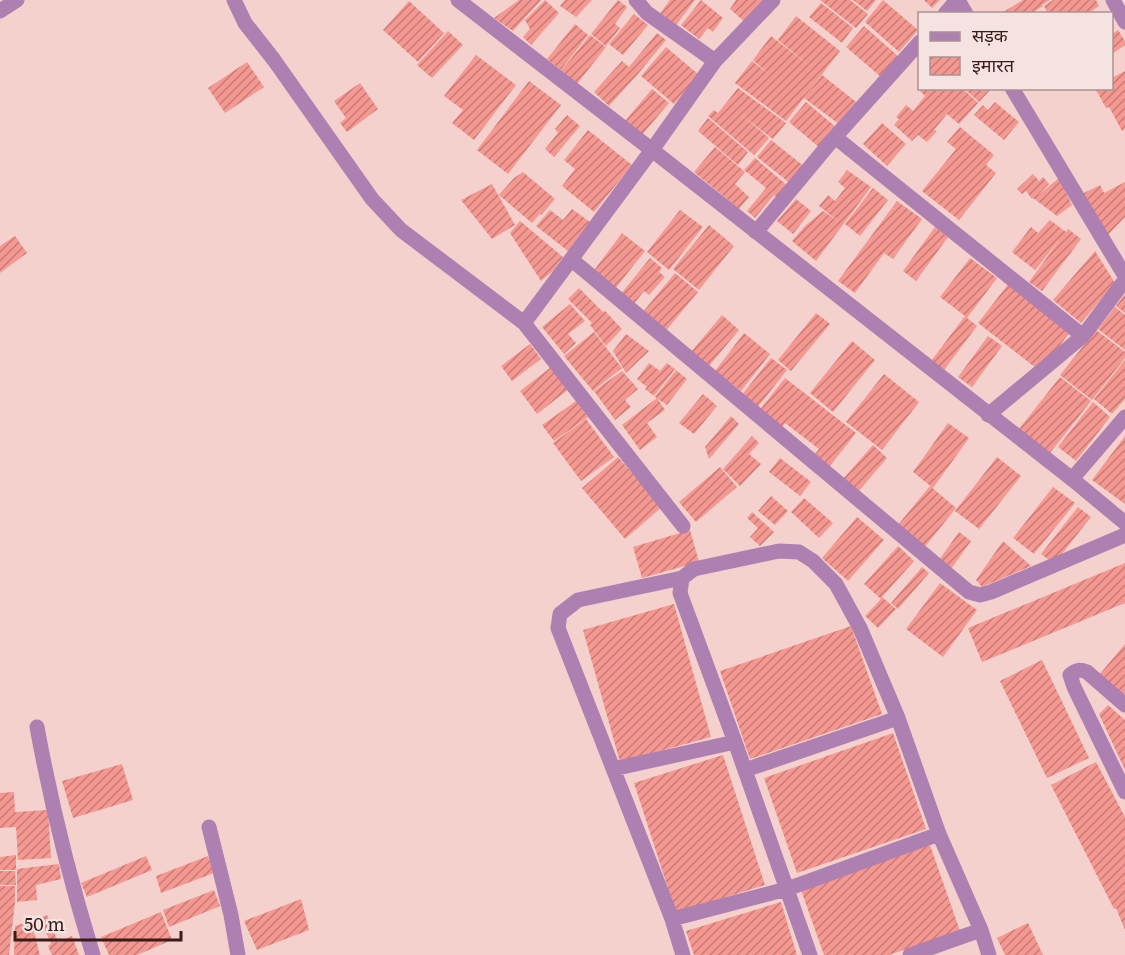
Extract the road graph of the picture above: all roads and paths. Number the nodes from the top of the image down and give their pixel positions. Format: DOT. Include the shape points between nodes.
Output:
graph roads {
  1 [pos="17,0"];
  2 [pos="234,0"];
  3 [pos="458,0"];
  4 [pos="636,0"];
  5 [pos="773,0"];
  6 [pos="958,0"];
  7 [pos="1113,0"];
  8 [pos="0,11"];
  9 [pos="947,12"];
  10 [pos="1125,22"];
  11 [pos="918,44"];
  12 [pos="715,61"];
  13 [pos="1013,90"];
  14 [pos="836,137"];
  15 [pos="652,150"];
  16 [pos="756,232"];
  17 [pos="572,260"];
  18 [pos="1125,278"];
  19 [pos="524,322"];
  20 [pos="1083,336"];
  21 [pos="988,415"];
  22 [pos="1125,417"];
  23 [pos="1072,479"];
  24 [pos="1125,523"];
  25 [pos="683,526"];
  26 [pos="1125,535"];
  27 [pos="682,578"];
  28 [pos="1125,705"];
  29 [pos="898,718"];
  30 [pos="37,727"];
  31 [pos="735,742"];
  32 [pos="613,769"];
  33 [pos="745,770"];
  34 [pos="1125,792"];
  35 [pos="209,827"];
  36 [pos="939,834"];
  37 [pos="788,890"];
  38 [pos="672,919"];
  39 [pos="981,930"];
  40 [pos="93,955"];
  41 [pos="238,955"];
  42 [pos="682,955"];
  43 [pos="810,955"];
  44 [pos="910,955"];
  45 [pos="989,955"];
  1 -- 8 [label="street"];
  2 -- 19 [label="street" via="245,23 372,199 401,230"];
  3 -- 15 [label="street"];
  4 -- 12 [label="street" via="647,13"];
  5 -- 12 [label="street"];
  6 -- 9 [label="street"];
  7 -- 10 [label="street"];
  11 -- 14 [label="street"];
  12 -- 15 [label="street"];
  13 -- 18 [label="street"];
  14 -- 16 [label="street"];
  14 -- 20 [label="street"];
  15 -- 16 [label="street"];
  15 -- 17 [label="street"];
  16 -- 21 [label="street"];
  17 -- 19 [label="street"];
  17 -- 26 [label="street" via="969,592 991,592"];
  18 -- 20 [label="street"];
  19 -- 25 [label="street"];
  20 -- 21 [label="street"];
  21 -- 23 [label="street"];
  22 -- 23 [label="street"];
  23 -- 24 [label="street"];
  27 -- 29 [label="street" via="694,569 779,551 799,552 813,561 836,584 850,608"];
  27 -- 31 [label="street" via="680,593"];
  27 -- 32 [label="street" via="578,600 560,614 558,628"];
  28 -- 34 [label="street" via="1087,672 1080,669 1070,675"];
  29 -- 33 [label="street"];
  29 -- 36 [label="street"];
  30 -- 40 [label="street" via="59,831"];
  31 -- 32 [label="street"];
  31 -- 33 [label="street"];
  32 -- 38 [label="street"];
  33 -- 37 [label="street"];
  35 -- 41 [label="street"];
  36 -- 37 [label="street"];
  36 -- 39 [label="street"];
  37 -- 38 [label="street"];
  37 -- 43 [label="street"];
  38 -- 42 [label="street"];
  39 -- 44 [label="street"];
  39 -- 45 [label="street"];
}
